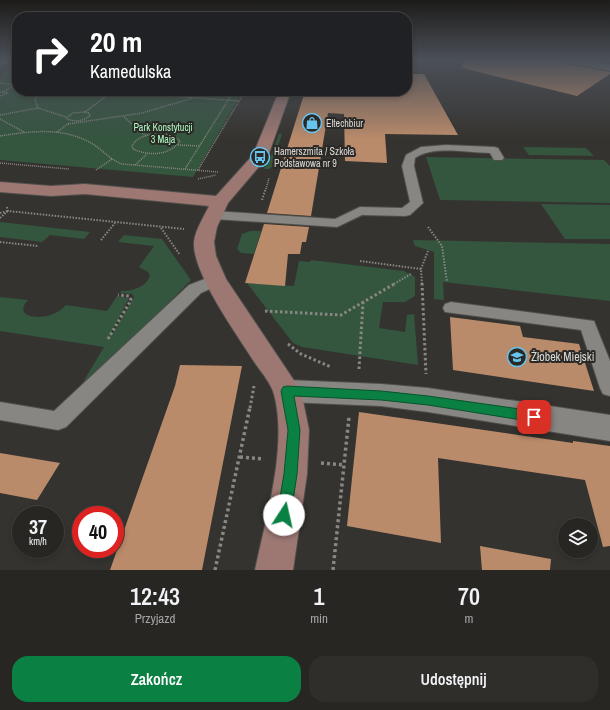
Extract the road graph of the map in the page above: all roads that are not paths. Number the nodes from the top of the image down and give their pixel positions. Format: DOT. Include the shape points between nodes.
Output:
graph roads {
  1 [pos="283,96"];
  2 [pos="498,158"];
  3 [pos="0,176"];
  4 [pos="85,189"];
  5 [pos="2,194"];
  6 [pos="217,208"];
  7 [pos="207,284"];
  8 [pos="451,308"];
  9 [pos="610,388"];
  10 [pos="287,391"];
  11 [pos="0,411"];
  12 [pos="610,428"];
  13 [pos="274,570"];
  1 -- 6 [label="street" via="260,156"];
  2 -- 6 [label="lane" via="494,150 421,150 410,157 408,166 417,203 405,212 360,211 337,223 256,218"];
  3 -- 4 [label="street" via="62,181"];
  4 -- 5 [label="street"];
  4 -- 6 [label="street"];
  6 -- 7 [label="street" via="204,242"];
  7 -- 10 [label="street"];
  7 -- 11 [label="lane" via="190,294 58,421"];
  8 -- 9 [label="lane" via="588,325"];
  10 -- 12 [label="street" via="428,400"];
  10 -- 13 [label="street" via="294,430 291,474"];
}
